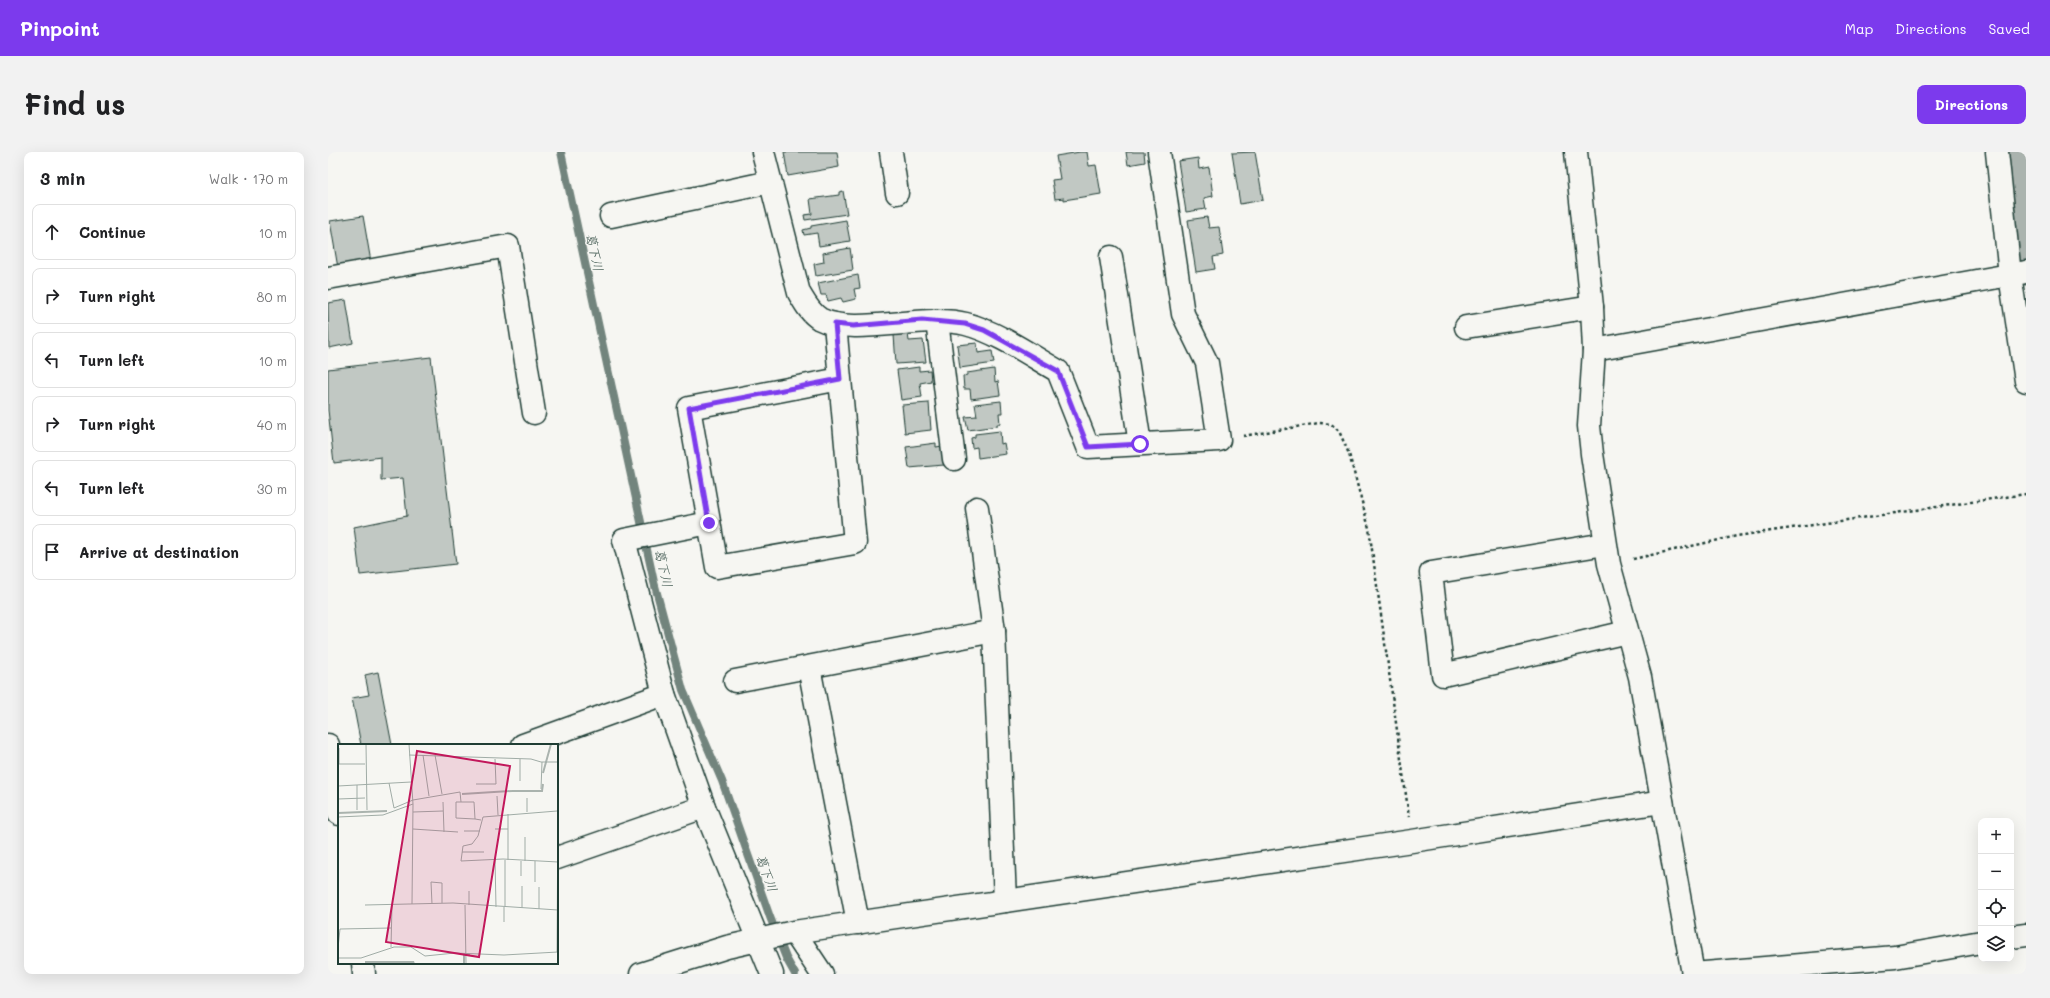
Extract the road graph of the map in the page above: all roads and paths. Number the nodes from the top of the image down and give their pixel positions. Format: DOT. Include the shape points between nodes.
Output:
graph roads {
  1 [pos="763,152"];
  2 [pos="891,152"];
  3 [pos="1159,152"];
  4 [pos="1576,152"];
  5 [pos="1997,152"];
  6 [pos="770,182"];
  7 [pos="896,193"];
  8 [pos="611,216"];
  9 [pos="1111,257"];
  10 [pos="2018,273"];
  11 [pos="328,278"];
  12 [pos="1592,307"];
  13 [pos="937,321"];
  14 [pos="835,324"];
  15 [pos="1466,327"];
  16 [pos="1594,350"];
  17 [pos="840,379"];
  18 [pos="2026,381"];
  19 [pos="534,413"];
  20 [pos="1219,440"];
  21 [pos="1140,444"];
  22 [pos="954,459"];
  23 [pos="2026,494"];
  24 [pos="977,508"];
  25 [pos="709,523"];
  26 [pos="1607,554"];
  27 [pos="994,631"];
  28 [pos="1627,632"];
  29 [pos="809,667"];
  30 [pos="735,681"];
  31 [pos="664,694"];
  32 [pos="526,744"];
  33 [pos="328,745"];
  34 [pos="1662,802"];
  35 [pos="338,807"];
  36 [pos="704,807"];
  37 [pos="1412,842"];
  38 [pos="558,858"];
  39 [pos="1005,901"];
  40 [pos="858,922"];
  41 [pos="794,932"];
  42 [pos="2026,935"];
  43 [pos="2014,937"];
  44 [pos="757,940"];
  45 [pos="1978,943"];
  46 [pos="363,964"];
  47 [pos="1896,965"];
  48 [pos="364,974"];
  49 [pos="642,974"];
  50 [pos="772,974"];
  51 [pos="822,974"];
  52 [pos="1693,974"];
  1 -- 6 [label="street"];
  2 -- 7 [label="street"];
  3 -- 20 [label="street" via="1183,314 1207,363"];
  4 -- 12 [label="street"];
  5 -- 10 [label="street"];
  6 -- 8 [label="street"];
  6 -- 14 [label="street" via="799,293 808,308 820,318"];
  9 -- 21 [label="street"];
  10 -- 16 [label="street"];
  10 -- 18 [label="street" via="2022,364"];
  11 -- 19 [label="street" via="508,246"];
  12 -- 15 [label="street"];
  12 -- 16 [label="street"];
  13 -- 14 [label="street" via="853,326"];
  13 -- 21 [label="street" via="965,324 984,330 1058,371 1088,447"];
  13 -- 22 [label="street"];
  14 -- 17 [label="street"];
  16 -- 26 [label="street" via="1589,426"];
  17 -- 25 [label="street" via="689,408"];
  17 -- 25 [label="street" via="855,543 717,567"];
  20 -- 21 [label="street"];
  20 -- 37 [label="path" via="1319,423 1331,424 1340,431 1349,454 1369,528"];
  23 -- 26 [label="path"];
  24 -- 27 [label="street"];
  25 -- 31 [label="street" via="624,540"];
  26 -- 28 [label="street"];
  26 -- 28 [label="street" via="1431,572 1443,675"];
  27 -- 29 [label="street"];
  27 -- 39 [label="street"];
  28 -- 34 [label="street" via="1640,677"];
  29 -- 30 [label="street"];
  29 -- 40 [label="street"];
  31 -- 32 [label="street"];
  31 -- 36 [label="street"];
  33 -- 35 [label="street"];
  34 -- 37 [label="street"];
  34 -- 52 [label="street"];
  36 -- 38 [label="street"];
  36 -- 44 [label="street"];
  37 -- 39 [label="street"];
  39 -- 40 [label="street"];
  40 -- 41 [label="street"];
  41 -- 44 [label="street"];
  41 -- 51 [label="street"];
  42 -- 43 [label="street"];
  44 -- 49 [label="street"];
  44 -- 50 [label="street"];
  45 -- 47 [label="street"];
  46 -- 48 [label="street"];
  47 -- 52 [label="street"];
}
